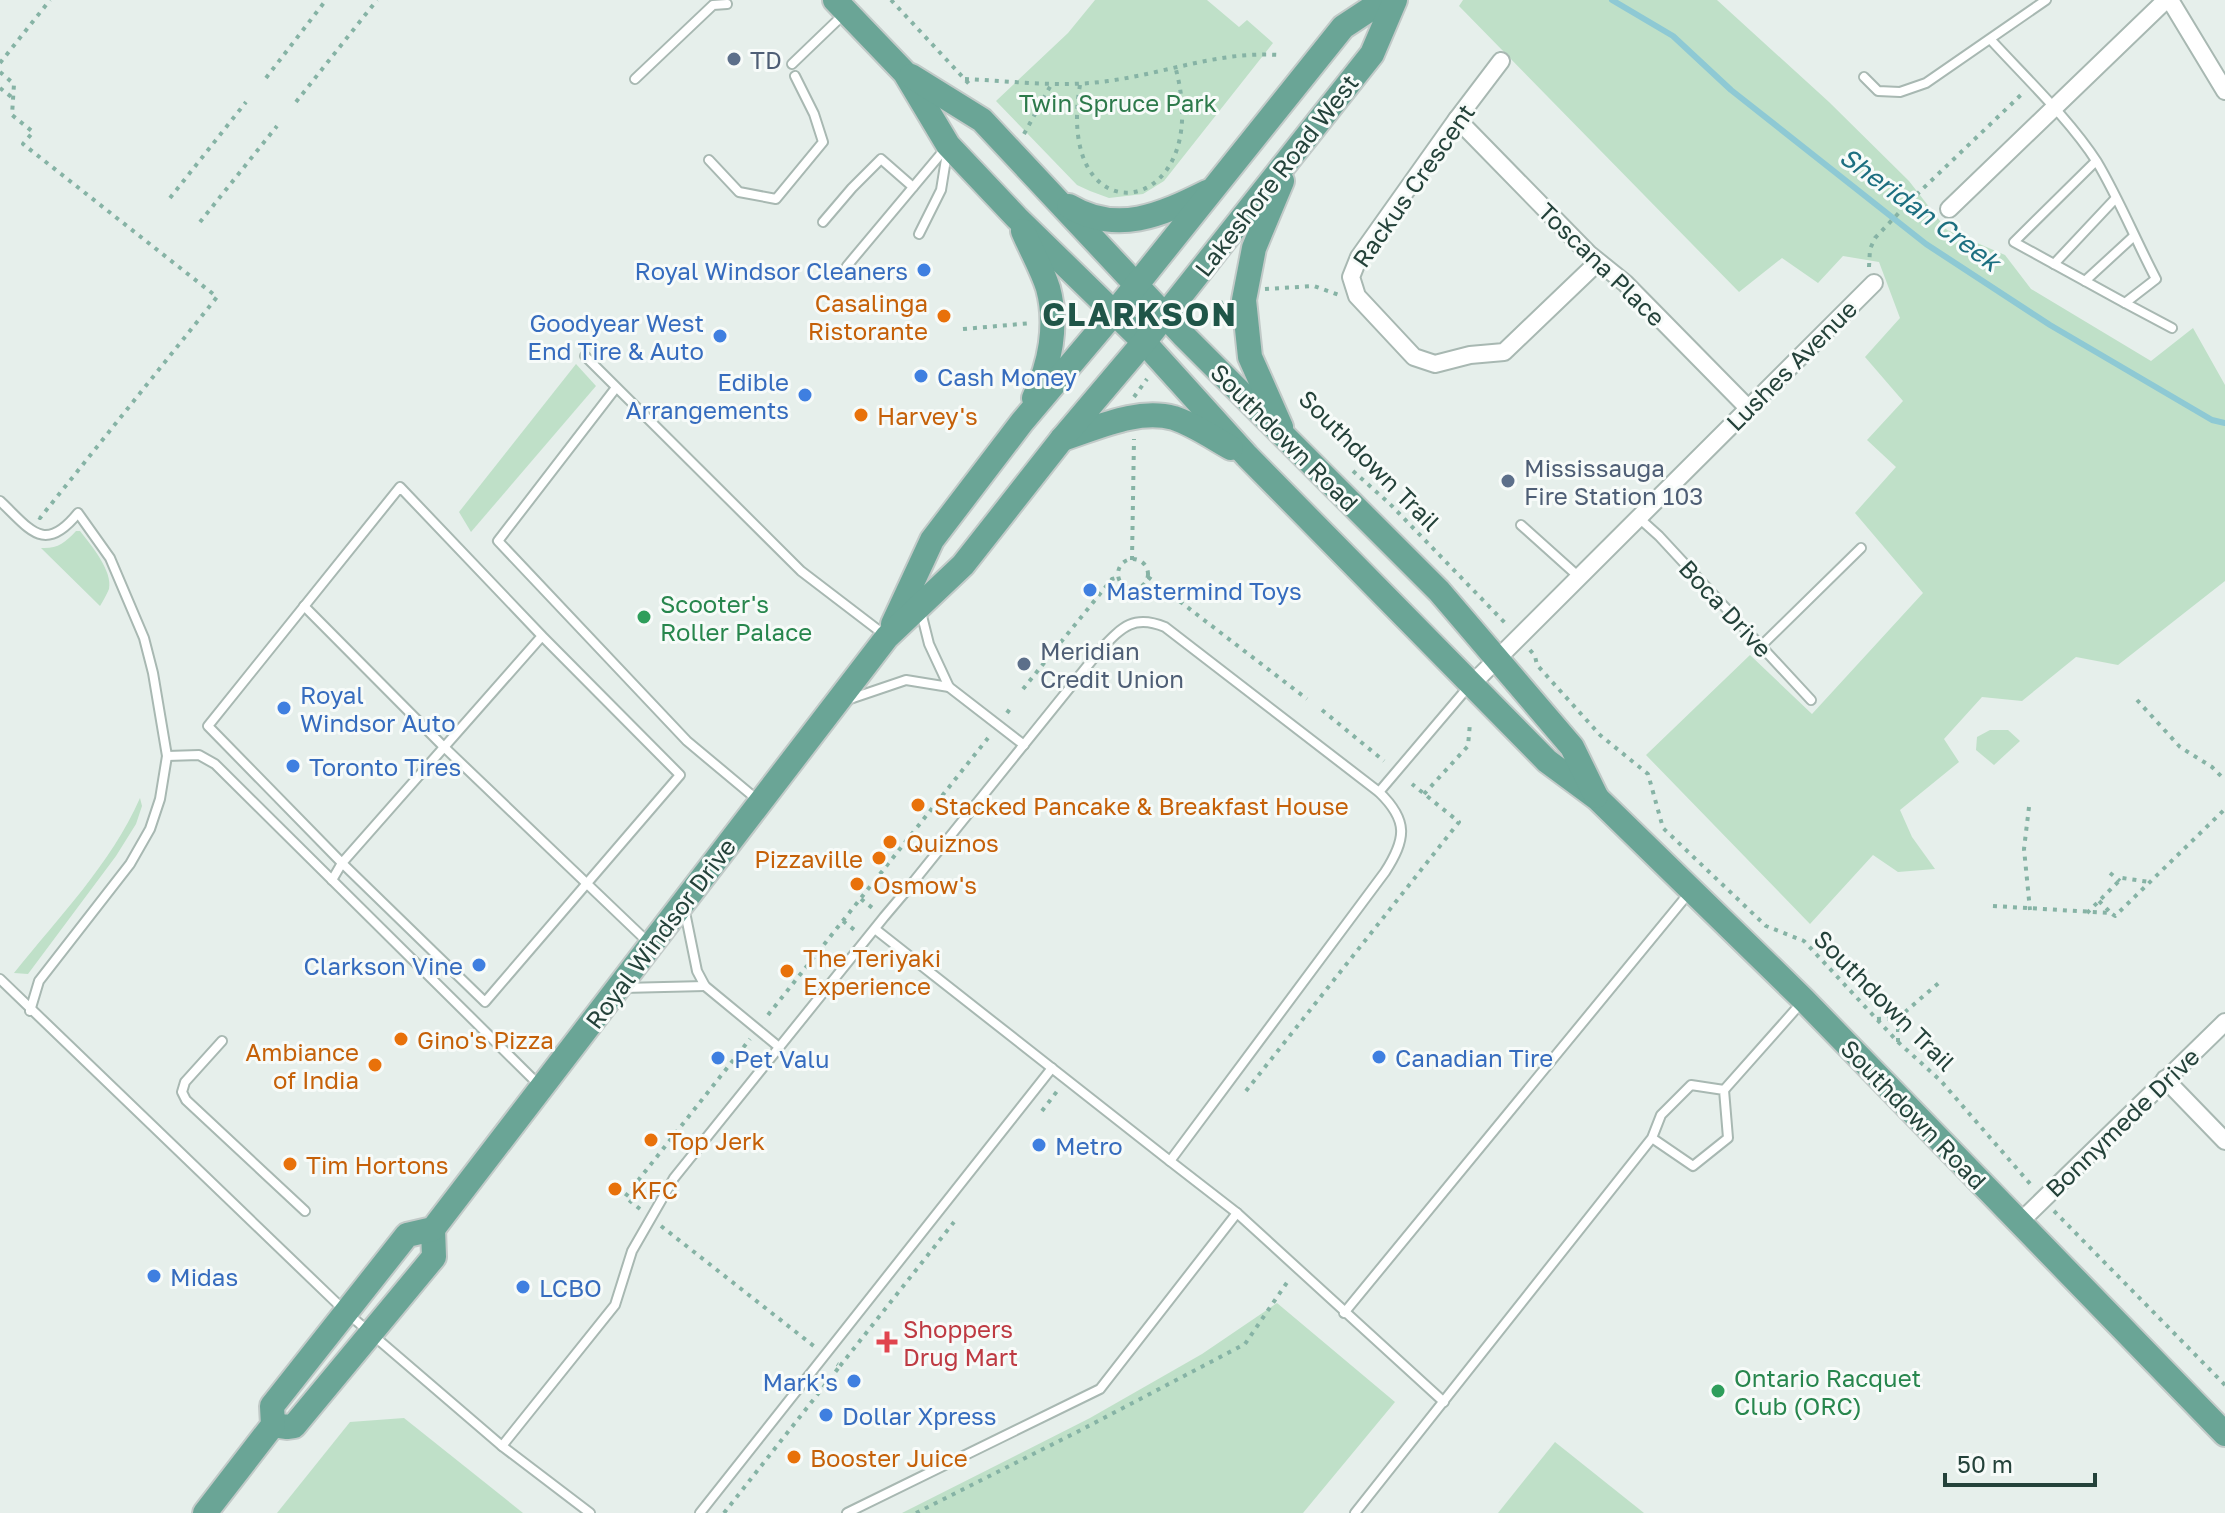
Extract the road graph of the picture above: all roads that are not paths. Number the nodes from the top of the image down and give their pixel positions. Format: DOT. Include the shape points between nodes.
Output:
graph roads {
  1 [pos="1384,0"];
  2 [pos="1395,0"];
  3 [pos="2046,0"];
  4 [pos="2168,0"];
  5 [pos="727,4"];
  6 [pos="840,6"];
  7 [pos="1991,40"];
  8 [pos="1501,61"];
  9 [pos="792,64"];
  10 [pos="905,73"];
  11 [pos="795,76"];
  12 [pos="1864,77"];
  13 [pos="635,79"];
  14 [pos="2223,81"];
  15 [pos="2054,109"];
  16 [pos="1457,119"];
  17 [pos="948,145"];
  18 [pos="1292,156"];
  19 [pos="709,160"];
  20 [pos="2096,161"];
  21 [pos="913,187"];
  22 [pos="1213,190"];
  23 [pos="1056,198"];
  24 [pos="2115,199"];
  25 [pos="1949,209"];
  26 [pos="1017,218"];
  27 [pos="823,222"];
  28 [pos="919,234"];
  29 [pos="2134,236"];
  30 [pos="1598,262"];
  31 [pos="2054,264"];
  32 [pos="847,266"];
  33 [pos="2085,281"];
  34 [pos="1874,283"];
  35 [pos="1137,285"];
  36 [pos="2125,303"];
  37 [pos="1114,313"];
  38 [pos="1165,315"];
  39 [pos="2172,328"];
  40 [pos="1144,342"];
  41 [pos="585,356"];
  42 [pos="615,389"];
  43 [pos="1748,408"];
  44 [pos="1022,422"];
  45 [pos="1062,439"];
  46 [pos="1287,440"];
  47 [pos="1247,456"];
  48 [pos="0,501"];
  49 [pos="1639,518"];
  50 [pos="1521,525"];
  51 [pos="1861,548"];
  52 [pos="1579,578"];
  53 [pos="921,605"];
  54 [pos="304,606"];
  55 [pos="542,636"];
  56 [pos="887,637"];
  57 [pos="1761,646"];
  58 [pos="1497,659"];
  59 [pos="1471,685"];
  60 [pos="949,687"];
  61 [pos="1811,700"];
  62 [pos="835,705"];
  63 [pos="1024,745"];
  64 [pos="444,747"];
  65 [pos="167,756"];
  66 [pos="1379,792"];
  67 [pos="1597,798"];
  68 [pos="760,802"];
  69 [pos="342,863"];
  70 [pos="332,880"];
  71 [pos="586,884"];
  72 [pos="1690,891"];
  73 [pos="683,903"];
  74 [pos="875,929"];
  75 [pos="651,945"];
  76 [pos="0,979"];
  77 [pos="705,986"];
  78 [pos="618,988"];
  79 [pos="1804,1000"];
  80 [pos="30,1011"];
  81 [pos="2225,1022"];
  82 [pos="222,1041"];
  83 [pos="779,1047"];
  84 [pos="1052,1068"];
  85 [pos="2165,1079"];
  86 [pos="541,1088"];
  87 [pos="1724,1090"];
  88 [pos="1652,1138"];
  89 [pos="2225,1141"];
  90 [pos="1170,1161"];
  91 [pos="305,1211"];
  92 [pos="1237,1213"];
  93 [pos="2019,1223"];
  94 [pos="433,1229"];
  95 [pos="346,1312"];
  96 [pos="1344,1313"];
  97 [pos="371,1334"];
  98 [pos="1444,1402"];
  99 [pos="273,1425"];
  100 [pos="2225,1434"];
  101 [pos="502,1446"];
  102 [pos="205,1513"];
  103 [pos="590,1513"];
  104 [pos="700,1513"];
  105 [pos="847,1513"];
  106 [pos="1355,1513"];
  1 -- 22 [label="main road, Lakeshore Road West" via="1343,27"];
  2 -- 18 [label="main road, Lakeshore Road West" via="1372,54"];
  3 -- 7 [label="lane"];
  4 -- 14 [label="street"];
  4 -- 15 [label="street"];
  5 -- 13 [label="lane" via="713,5"];
  6 -- 9 [label="lane"];
  6 -- 10 [label="main road, Southdown Road"];
  7 -- 12 [label="lane" via="1926,83 1900,92 1878,91"];
  7 -- 15 [label="lane"];
  8 -- 16 [label="street, Rackus Crescent"];
  10 -- 17 [label="main road, Southdown Road"];
  10 -- 23 [label="main road, Southdown Road" via="982,120"];
  11 -- 19 [label="lane" via="823,142 776,199 739,192"];
  15 -- 20 [label="lane"];
  15 -- 25 [label="street"];
  16 -- 30 [label="street, Toscana Place"];
  16 -- 30 [label="street, Rackus Crescent" via="1353,270 1357,296 1414,357 1441,364 1504,352"];
  17 -- 21 [label="lane"];
  17 -- 26 [label="main road, Southdown Road"];
  17 -- 28 [label="lane" via="941,190"];
  18 -- 38 [label="main road, Lakeshore Road West"];
  18 -- 46 [label="main road" via="1254,248 1244,300 1250,357"];
  20 -- 24 [label="lane"];
  20 -- 31 [label="lane" via="2014,242"];
  21 -- 27 [label="lane" via="881,159"];
  21 -- 32 [label="lane"];
  22 -- 23 [label="main road" via="1139,220 1086,216"];
  22 -- 35 [label="main road, Lakeshore Road West"];
  23 -- 35 [label="main road, Southdown Road"];
  24 -- 29 [label="lane"];
  24 -- 31 [label="lane"];
  26 -- 37 [label="main road, Southdown Road"];
  26 -- 44 [label="main road" via="1048,288 1050,306 1051,352"];
  29 -- 33 [label="lane"];
  29 -- 36 [label="lane" via="2156,279"];
  30 -- 43 [label="street, Toscana Place"];
  31 -- 33 [label="lane"];
  33 -- 36 [label="lane"];
  34 -- 43 [label="street, Lushes Avenue"];
  35 -- 37 [label="main road, Royal Windsor Drive"];
  35 -- 38 [label="main road, Southdown Road"];
  36 -- 39 [label="lane"];
  37 -- 40 [label="main road, Southdown Road"];
  37 -- 44 [label="main road, Royal Windsor Drive"];
  38 -- 40 [label="main road, Lakeshore Road West"];
  38 -- 46 [label="main road, Southdown Road"];
  40 -- 45 [label="main road, Royal Windsor Drive"];
  40 -- 47 [label="main road, Southdown Road"];
  41 -- 42 [label="lane"];
  42 -- 56 [label="lane" via="801,571"];
  42 -- 68 [label="lane" via="498,541 687,741"];
  43 -- 49 [label="street, Lushes Avenue"];
  44 -- 56 [label="main road, Royal Windsor Drive" via="932,540"];
  45 -- 47 [label="main road" via="1153,415 1176,419"];
  45 -- 53 [label="main road, Royal Windsor Drive" via="963,565"];
  46 -- 58 [label="main road, Southdown Road" via="1439,591"];
  47 -- 59 [label="main road, Southdown Road"];
  48 -- 65 [label="lane" via="34,533 50,536 64,530 78,513 110,558 144,638"];
  49 -- 52 [label="street, Lushes Avenue"];
  49 -- 57 [label="lane, Boca Drive"];
  50 -- 52 [label="lane"];
  51 -- 57 [label="lane"];
  52 -- 58 [label="street, Lushes Avenue"];
  53 -- 56 [label="main road, Royal Windsor Drive"];
  53 -- 60 [label="lane" via="923,630"];
  54 -- 55 [label="lane" via="400,487"];
  54 -- 64 [label="lane"];
  54 -- 69 [label="lane" via="208,726"];
  55 -- 64 [label="lane"];
  55 -- 71 [label="lane" via="680,775"];
  56 -- 62 [label="main road, Royal Windsor Drive"];
  57 -- 61 [label="lane, Boca Drive"];
  58 -- 59 [label="street, Lushes Avenue"];
  58 -- 67 [label="main road, Southdown Road" via="1572,747"];
  59 -- 66 [label="lane"];
  59 -- 67 [label="main road, Southdown Road" via="1547,761"];
  60 -- 62 [label="lane" via="906,680"];
  60 -- 63 [label="lane"];
  62 -- 68 [label="main road, Royal Windsor Drive"];
  63 -- 66 [label="lane" via="1118,631 1133,622 1151,621"];
  63 -- 74 [label="lane"];
  64 -- 69 [label="lane"];
  64 -- 71 [label="lane"];
  65 -- 70 [label="lane" via="199,755 215,764"];
  65 -- 80 [label="lane" via="150,829 130,864 39,981"];
  66 -- 90 [label="lane" via="1400,819 1398,851"];
  67 -- 72 [label="main road, Southdown Road"];
  68 -- 73 [label="main road, Royal Windsor Drive"];
  69 -- 70 [label="lane"];
  69 -- 71 [label="lane" via="485,1002"];
  70 -- 86 [label="lane"];
  71 -- 75 [label="lane"];
  72 -- 79 [label="main road, Southdown Road"];
  72 -- 96 [label="lane"];
  73 -- 75 [label="main road, Royal Windsor Drive"];
  73 -- 77 [label="lane"];
  74 -- 83 [label="lane"];
  74 -- 84 [label="lane"];
  75 -- 78 [label="main road, Royal Windsor Drive"];
  76 -- 80 [label="lane"];
  77 -- 78 [label="lane"];
  77 -- 83 [label="lane"];
  78 -- 86 [label="main road, Royal Windsor Drive"];
  79 -- 87 [label="lane"];
  79 -- 93 [label="main road, Southdown Road"];
  80 -- 95 [label="lane"];
  81 -- 85 [label="street, Bonnymede Drive"];
  82 -- 91 [label="lane" via="182,1092"];
  83 -- 101 [label="lane" via="674,1178 632,1251 615,1305"];
  84 -- 90 [label="lane"];
  84 -- 104 [label="lane"];
  85 -- 89 [label="street"];
  85 -- 93 [label="street, Bonnymede Drive"];
  86 -- 94 [label="main road, Royal Windsor Drive"];
  87 -- 88 [label="lane" via="1691,1085 1661,1115"];
  87 -- 88 [label="lane" via="1728,1138 1693,1166"];
  88 -- 98 [label="lane"];
  90 -- 92 [label="lane"];
  92 -- 96 [label="lane"];
  92 -- 105 [label="lane" via="1100,1389"];
  93 -- 100 [label="main road, Southdown Road"];
  94 -- 95 [label="main road, Royal Windsor Drive" via="407,1235"];
  94 -- 97 [label="main road, Royal Windsor Drive" via="434,1257"];
  95 -- 97 [label="lane"];
  95 -- 99 [label="main road, Royal Windsor Drive" via="272,1406"];
  96 -- 98 [label="lane"];
  97 -- 99 [label="main road, Royal Windsor Drive" via="294,1426"];
  97 -- 101 [label="lane"];
  98 -- 106 [label="lane"];
  99 -- 102 [label="main road, Royal Windsor Drive"];
  101 -- 103 [label="lane"];
}
